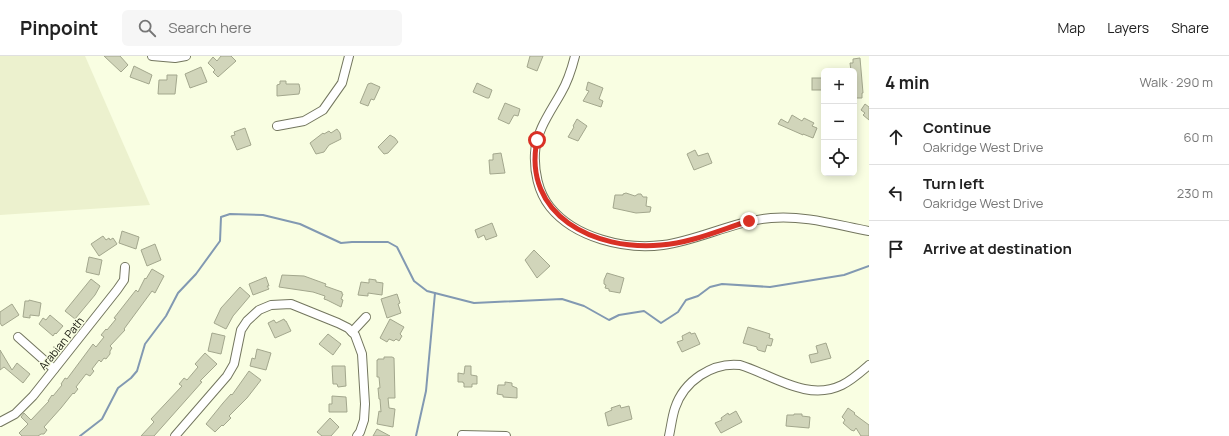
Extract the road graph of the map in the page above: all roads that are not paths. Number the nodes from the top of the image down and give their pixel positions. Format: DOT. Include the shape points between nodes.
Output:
graph roads {
  1 [pos="152,56"];
  2 [pos="186,56"];
  3 [pos="349,56"];
  4 [pos="575,56"];
  5 [pos="277,126"];
  6 [pos="869,232"];
  7 [pos="125,267"];
  8 [pos="366,316"];
  9 [pos="352,332"];
  10 [pos="18,337"];
  11 [pos="868,368"];
  12 [pos="54,369"];
  13 [pos="0,422"];
  14 [pos="462,435"];
  15 [pos="175,436"];
  16 [pos="357,436"];
  17 [pos="506,436"];
  18 [pos="669,436"];
  1 -- 2 [label="street"];
  3 -- 5 [label="street" via="342,82 323,110 304,121"];
  4 -- 6 [label="street" via="562,91 543,124 535,152 537,180 542,194 549,206 567,223 595,237 634,246 681,242 749,221 784,217"];
  7 -- 12 [label="street, Arabian Path" via="124,280"];
  8 -- 9 [label="street"];
  9 -- 15 [label="street" via="338,323 291,304 271,305 259,310 241,330 234,364 227,376"];
  9 -- 16 [label="street" via="362,354 365,404 364,420"];
  10 -- 12 [label="street"];
  11 -- 18 [label="street" via="842,385 814,391 795,387 740,365 731,364 710,369 682,393 674,409"];
  12 -- 13 [label="street, Arabian Path" via="15,414"];
  14 -- 17 [label="street"];
}
